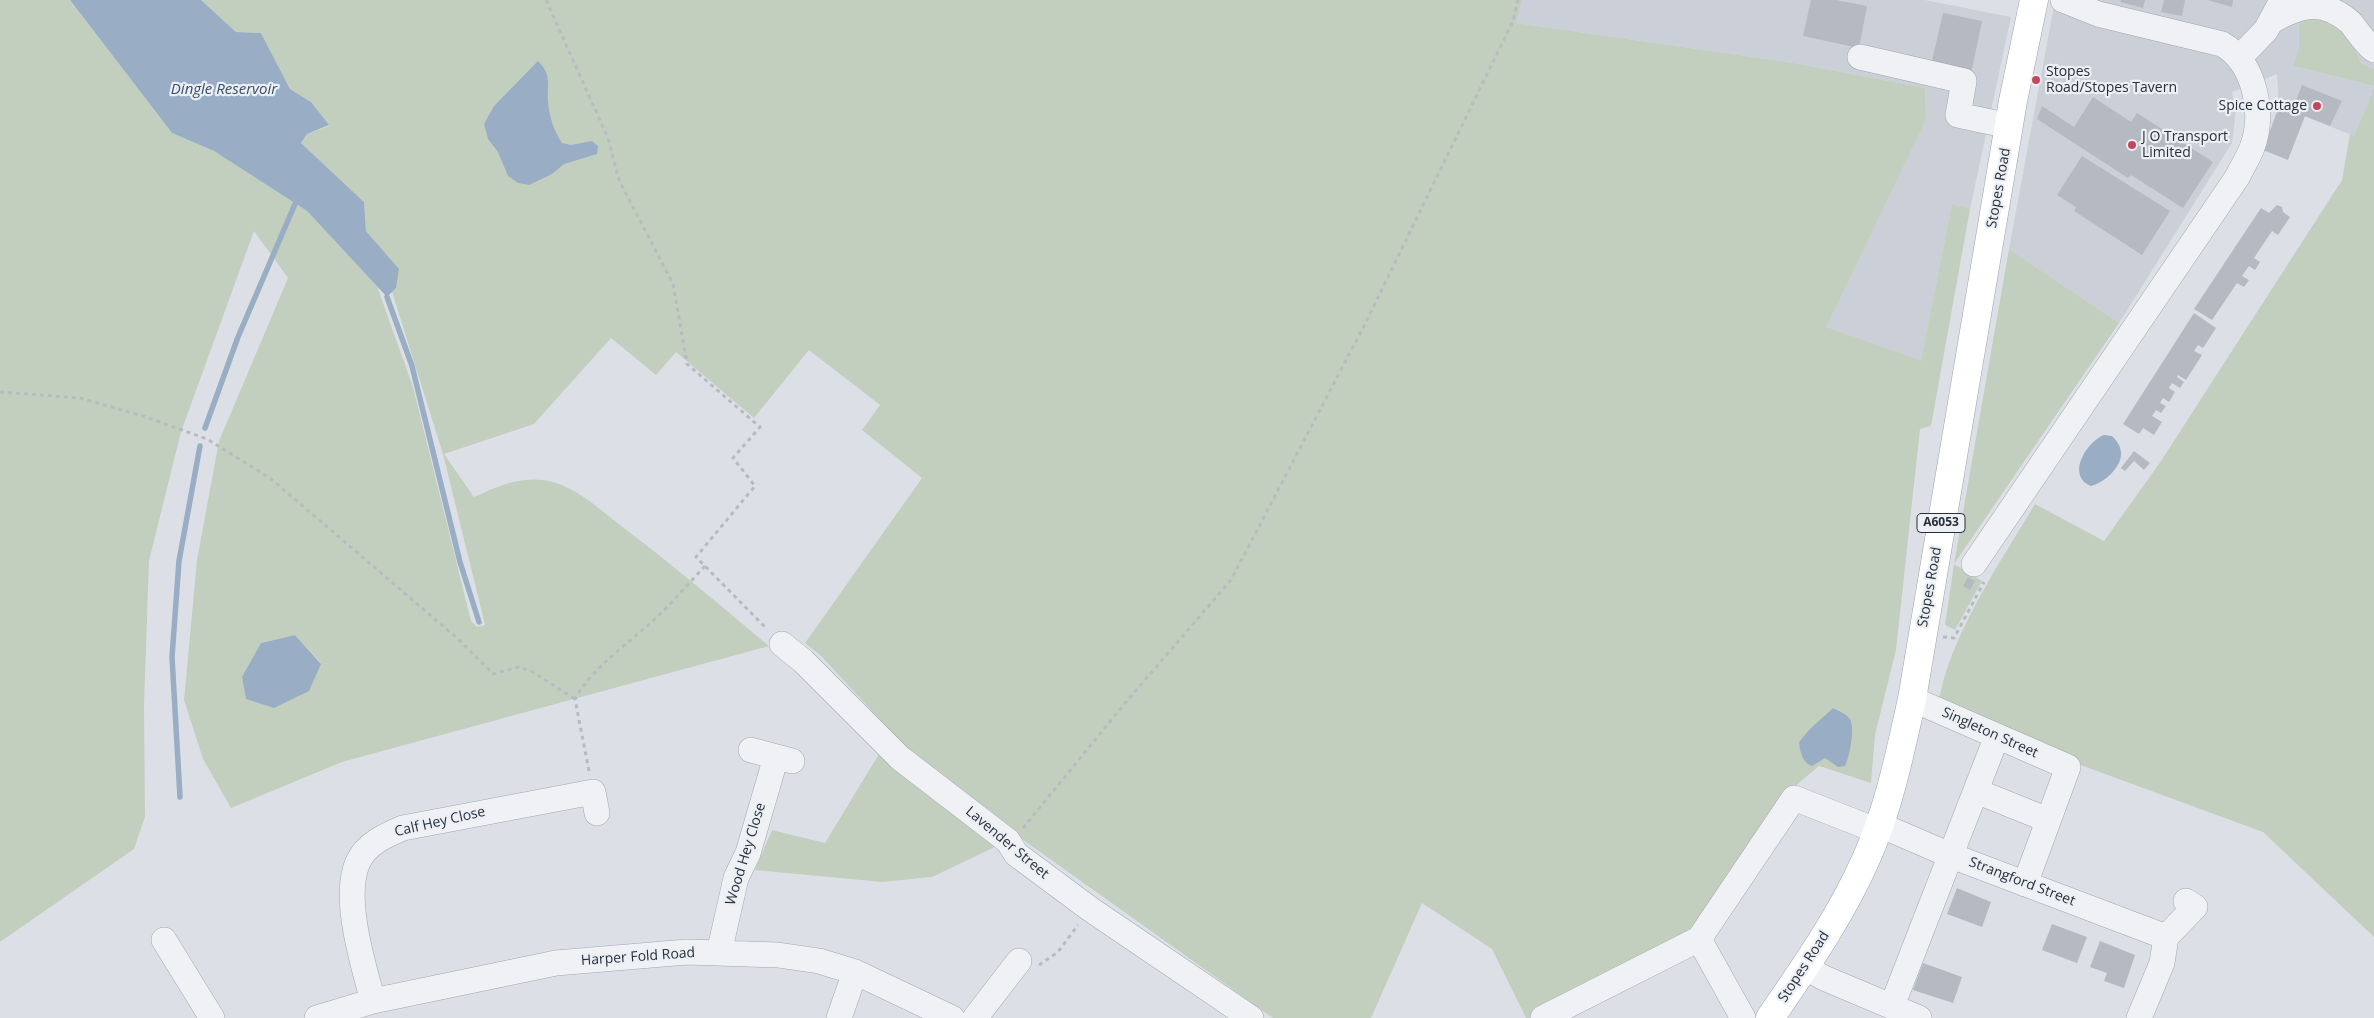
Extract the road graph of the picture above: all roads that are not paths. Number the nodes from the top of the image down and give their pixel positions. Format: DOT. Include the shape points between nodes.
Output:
graph roads {
  1 [pos="2063,0"];
  2 [pos="2033,5"];
  3 [pos="2277,10"];
  4 [pos="2098,14"];
  5 [pos="2374,50"];
  6 [pos="1860,57"];
  7 [pos="2240,57"];
  8 [pos="2009,126"];
  9 [pos="1974,564"];
  10 [pos="782,644"];
  11 [pos="1912,699"];
  12 [pos="1997,736"];
  13 [pos="751,750"];
  14 [pos="1976,791"];
  15 [pos="595,802"];
  16 [pos="2048,820"];
  17 [pos="1879,828"];
  18 [pos="1952,856"];
  19 [pos="2025,884"];
  20 [pos="2186,901"];
  21 [pos="2166,936"];
  22 [pos="166,939"];
  23 [pos="1699,939"];
  24 [pos="719,953"];
  25 [pos="1018,960"];
  26 [pos="1805,967"];
  27 [pos="855,972"];
  28 [pos="373,1001"];
  29 [pos="1878,1008"];
  30 [pos="212,1018"];
  31 [pos="317,1018"];
  32 [pos="839,1018"];
  33 [pos="952,1018"];
  34 [pos="975,1018"];
  35 [pos="1251,1018"];
  36 [pos="1543,1018"];
  37 [pos="1743,1018"];
  38 [pos="1770,1018"];
  39 [pos="1919,1018"];
  40 [pos="2139,1018"];
  1 -- 4 [label="street, Stopes Road"];
  2 -- 4 [label="street, Stopes Road" via="2079,15"];
  2 -- 8 [label="main road, Stopes Road / A6053"];
  3 -- 5 [label="street" via="2310,1 2321,2 2345,14"];
  3 -- 7 [label="street" via="2266,30"];
  4 -- 7 [label="street, Stopes Road" via="2222,44"];
  6 -- 8 [label="street" via="1964,81 1958,115"];
  7 -- 9 [label="street" via="2249,73 2257,106 2252,148 2241,169"];
  8 -- 11 [label="main road, Stopes Road / A6053"];
  10 -- 35 [label="street, Lavender Street" via="900,758 1008,841 1016,854 1090,909"];
  11 -- 12 [label="street, Singleton Street"];
  11 -- 17 [label="main road, Stopes Road / A6053" via="1896,773"];
  12 -- 14 [label="street"];
  12 -- 16 [label="street, Singleton Street" via="2068,767"];
  13 -- 24 [label="street, Wood Hey Close" via="784,759 736,878"];
  14 -- 16 [label="street"];
  14 -- 18 [label="street"];
  15 -- 28 [label="street, Calf Hey Close" via="403,828 371,845 358,860 351,898"];
  16 -- 19 [label="street"];
  17 -- 18 [label="street, Strangford Street"];
  17 -- 23 [label="street, Strangford Street" via="1794,798"];
  17 -- 26 [label="main road, Stopes Road / A6053" via="1851,891"];
  18 -- 19 [label="street, Strangford Street"];
  18 -- 29 [label="street"];
  19 -- 21 [label="street, Strangford Street"];
  20 -- 21 [label="street" via="2195,907"];
  21 -- 40 [label="street" via="2162,963"];
  22 -- 30 [label="street"];
  23 -- 36 [label="street"];
  23 -- 37 [label="street"];
  24 -- 27 [label="street, Harper Fold Road" via="786,956 819,961"];
  24 -- 28 [label="street, Harper Fold Road" via="647,954 556,963"];
  25 -- 34 [label="street"];
  26 -- 29 [label="street"];
  26 -- 38 [label="main road, Stopes Road / A6053"];
  27 -- 32 [label="street"];
  27 -- 33 [label="street, Harper Fold Road"];
  28 -- 31 [label="street, Harper Fold Road"];
  29 -- 39 [label="street"];
}
